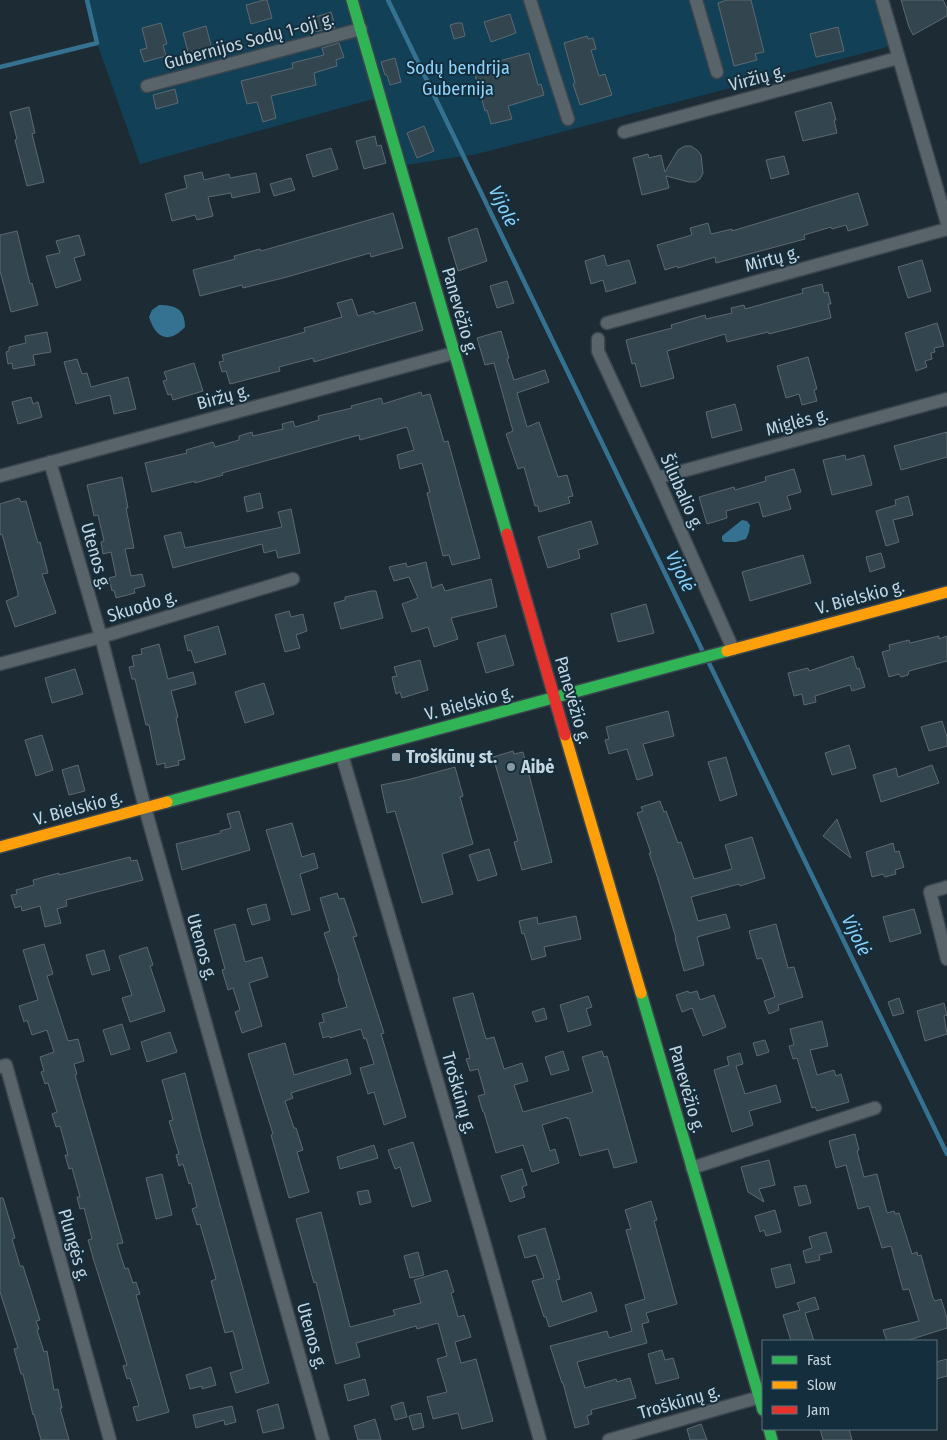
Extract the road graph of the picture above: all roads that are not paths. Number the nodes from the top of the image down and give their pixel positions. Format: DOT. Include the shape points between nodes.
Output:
graph roads {
  1 [pos="352,0"];
  2 [pos="530,0"];
  3 [pos="696,0"];
  4 [pos="882,0"];
  5 [pos="360,30"];
  6 [pos="898,58"];
  7 [pos="717,72"];
  8 [pos="147,86"];
  9 [pos="568,119"];
  10 [pos="624,132"];
  11 [pos="947,223"];
  12 [pos="947,229"];
  13 [pos="607,323"];
  14 [pos="598,345"];
  15 [pos="454,353"];
  16 [pos="947,399"];
  17 [pos="50,462"];
  18 [pos="1,471"];
  19 [pos="657,478"];
  20 [pos="293,579"];
  21 [pos="947,592"];
  22 [pos="101,637"];
  23 [pos="733,648"];
  24 [pos="0,664"];
  25 [pos="554,698"];
  26 [pos="342,755"];
  27 [pos="145,808"];
  28 [pos="0,847"];
  29 [pos="947,887"];
  30 [pos="947,959"];
  31 [pos="0,1067"];
  32 [pos="875,1108"];
  33 [pos="692,1168"];
  34 [pos="760,1397"];
  35 [pos="762,1406"];
  36 [pos="110,1440"];
  37 [pos="323,1440"];
  38 [pos="540,1440"];
  39 [pos="609,1440"];
  1 -- 5 [label="street, Panevėžio g."];
  2 -- 9 [label="street"];
  3 -- 7 [label="street"];
  4 -- 6 [label="street"];
  5 -- 8 [label="street, Gubernijos Sodų 1-oji g."];
  5 -- 15 [label="street, Panevėžio g."];
  6 -- 10 [label="street, Viržių g."];
  6 -- 11 [label="street"];
  12 -- 13 [label="street, Mirtų g."];
  14 -- 19 [label="street, Šilubalio g."];
  15 -- 17 [label="street, Biržų g."];
  15 -- 25 [label="street, Panevėžio g."];
  16 -- 19 [label="street, Miglės g."];
  17 -- 18 [label="street, Biržų g."];
  17 -- 22 [label="street, Utenos g."];
  19 -- 23 [label="street, Šilubalio g."];
  20 -- 22 [label="street, Skuodo g."];
  21 -- 23 [label="street, V. Bielskio g."];
  22 -- 24 [label="street, Skuodo g."];
  22 -- 27 [label="street, Utenos g."];
  23 -- 25 [label="street, V. Bielskio g."];
  25 -- 26 [label="street, V. Bielskio g."];
  25 -- 33 [label="street, Panevėžio g."];
  26 -- 27 [label="street, V. Bielskio g."];
  26 -- 38 [label="street, Troškūnų g."];
  27 -- 28 [label="street, V. Bielskio g."];
  27 -- 37 [label="street, Utenos g."];
  29 -- 30 [label="street" via="930,892"];
  31 -- 36 [label="street, Plungės g." via="6,1065"];
  32 -- 33 [label="street"];
  33 -- 34 [label="street, Panevėžio g."];
  34 -- 35 [label="street, Panevėžio g."];
  34 -- 39 [label="street, Troškūnų g."];
}
